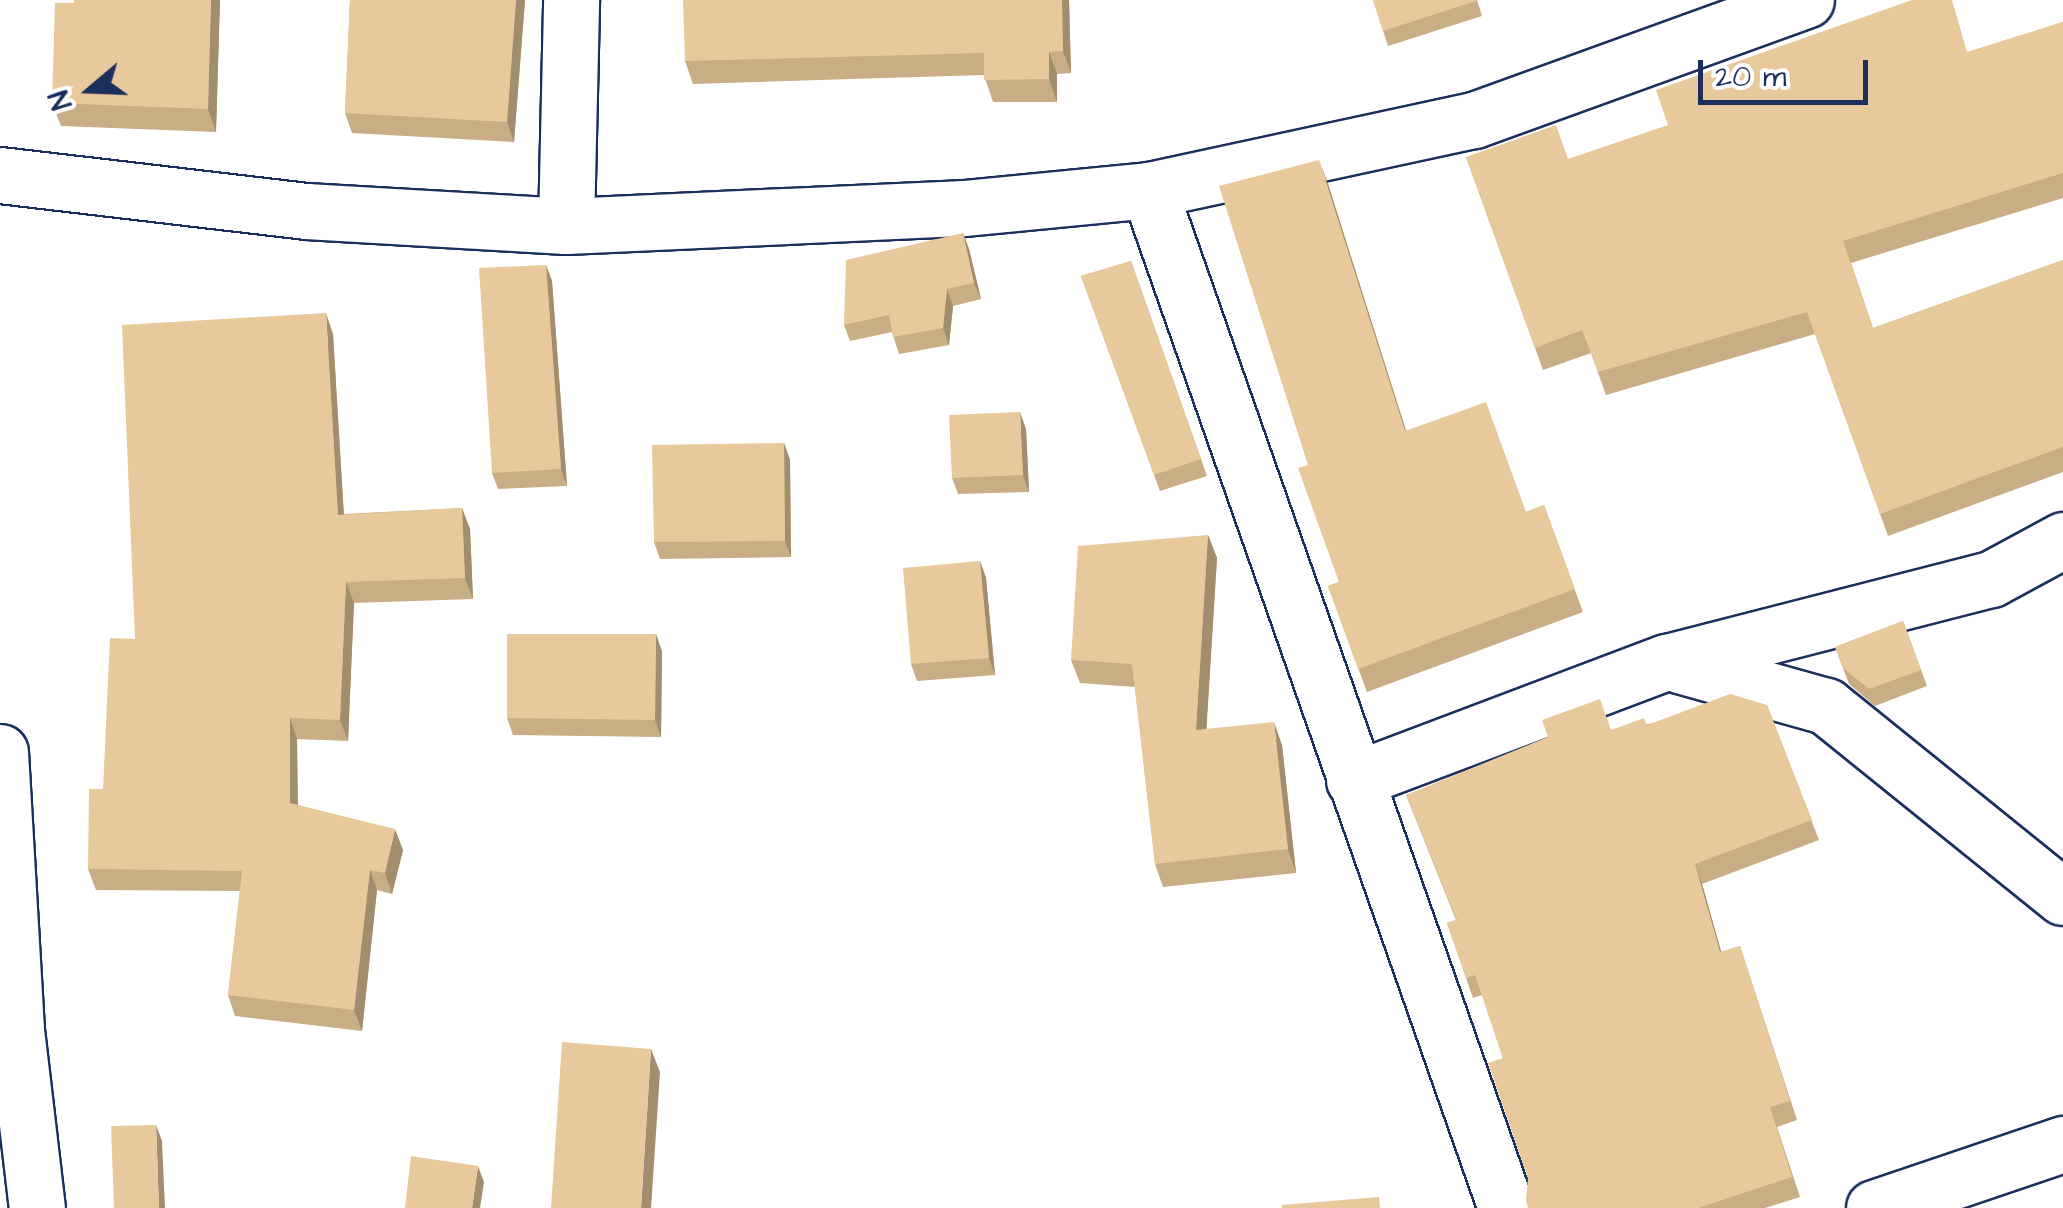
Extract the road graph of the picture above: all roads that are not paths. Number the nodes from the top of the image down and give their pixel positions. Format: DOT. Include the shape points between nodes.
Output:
graph roads {
  1 [pos="571,0"];
  2 [pos="1806,0"];
  3 [pos="0,176"];
  4 [pos="1149,190"];
  5 [pos="566,226"];
  6 [pos="2063,540"];
  7 [pos="1666,662"];
  8 [pos="0,752"];
  9 [pos="1354,780"];
  10 [pos="2063,896"];
  11 [pos="2063,1144"];
  12 [pos="37,1208"];
  13 [pos="1506,1208"];
  14 [pos="1874,1208"];
  1 -- 5 [label="street"];
  2 -- 4 [label="street" via="1474,120"];
  3 -- 5 [label="street" via="306,211"];
  4 -- 5 [label="street" via="965,208"];
  4 -- 9 [label="street"];
  6 -- 7 [label="street" via="1991,580"];
  7 -- 9 [label="street"];
  7 -- 10 [label="street" via="1738,676 1826,706"];
  8 -- 12 [label="street" via="16,1030"];
  9 -- 13 [label="street"];
  11 -- 14 [label="street"];
}
